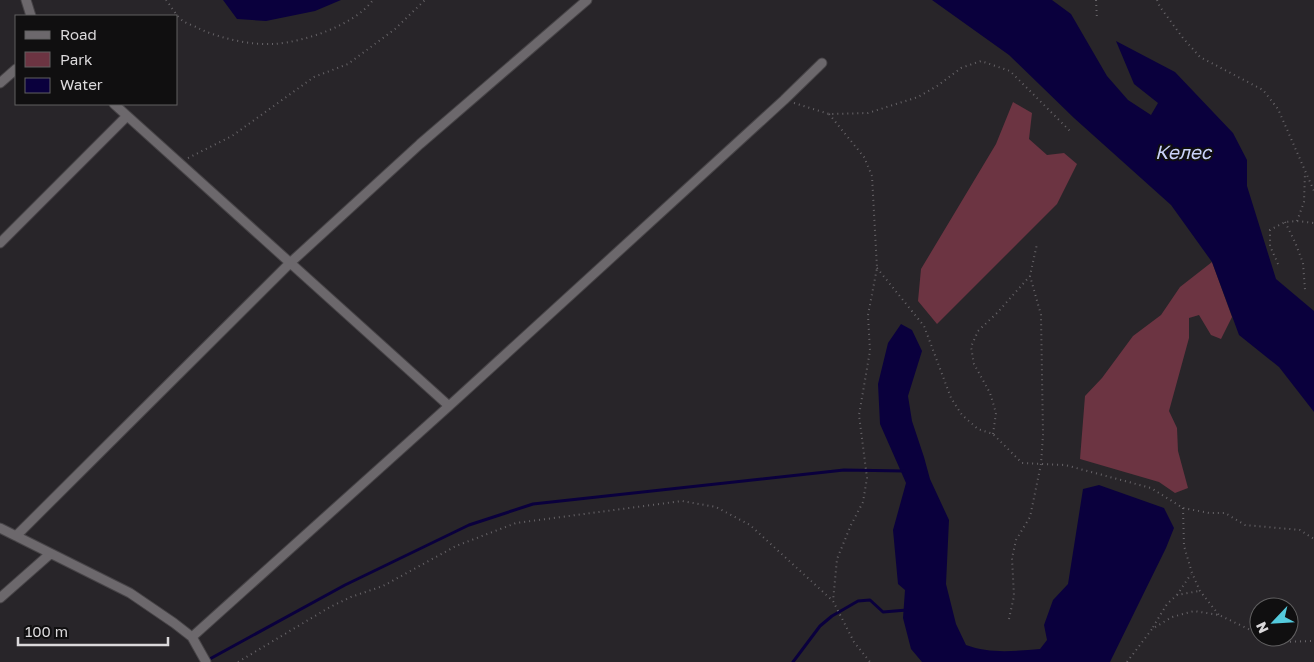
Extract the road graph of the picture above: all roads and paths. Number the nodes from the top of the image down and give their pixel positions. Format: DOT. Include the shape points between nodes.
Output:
graph roads {
  1 [pos="26,0"];
  2 [pos="166,0"];
  3 [pos="373,0"];
  4 [pos="425,0"];
  5 [pos="587,0"];
  6 [pos="1096,0"];
  7 [pos="1157,0"];
  8 [pos="31,15"];
  9 [pos="177,15"];
  10 [pos="178,16"];
  11 [pos="1098,20"];
  12 [pos="822,63"];
  13 [pos="15,70"];
  14 [pos="0,83"];
  15 [pos="784,100"];
  16 [pos="115,105"];
  17 [pos="829,114"];
  18 [pos="127,116"];
  19 [pos="1071,132"];
  20 [pos="179,163"];
  21 [pos="1305,171"];
  22 [pos="1314,191"];
  23 [pos="1297,221"];
  24 [pos="1285,222"];
  25 [pos="1314,223"];
  26 [pos="0,243"];
  27 [pos="1037,244"];
  28 [pos="290,263"];
  29 [pos="1278,264"];
  30 [pos="877,268"];
  31 [pos="1030,276"];
  32 [pos="1305,290"];
  33 [pos="449,406"];
  34 [pos="993,434"];
  35 [pos="1041,464"];
  36 [pos="1183,508"];
  37 [pos="0,528"];
  38 [pos="16,536"];
  39 [pos="1314,539"];
  40 [pos="50,554"];
  41 [pos="1192,573"];
  42 [pos="1200,591"];
  43 [pos="1177,595"];
  44 [pos="0,598"];
  45 [pos="834,601"];
  46 [pos="1219,616"];
  47 [pos="1009,619"];
  48 [pos="1152,629"];
  49 [pos="1249,630"];
  50 [pos="192,637"];
  51 [pos="1299,642"];
  52 [pos="1314,642"];
  53 [pos="206,662"];
  54 [pos="238,662"];
  55 [pos="870,662"];
  56 [pos="1126,662"];
  1 -- 8 [label="street"];
  2 -- 9 [label="path"];
  3 -- 10 [label="path" via="342,25 303,39 274,44 245,42 212,34 182,21"];
  4 -- 20 [label="path" via="395,29 348,64 314,77 232,136"];
  5 -- 28 [label="street" via="420,144"];
  6 -- 11 [label="path"];
  7 -- 21 [label="path" via="1200,57 1263,90 1278,108"];
  12 -- 15 [label="street"];
  13 -- 14 [label="street"];
  15 -- 17 [label="path"];
  15 -- 33 [label="street"];
  16 -- 18 [label="street"];
  17 -- 19 [label="path" via="868,113 918,96 961,68 981,60 1010,71"];
  17 -- 30 [label="path" via="864,158 872,176"];
  18 -- 20 [label="street"];
  18 -- 26 [label="street"];
  20 -- 28 [label="street"];
  21 -- 22 [label="path"];
  21 -- 23 [label="path" via="1304,202"];
  23 -- 24 [label="path"];
  23 -- 25 [label="path"];
  24 -- 29 [label="path" via="1270,230 1270,246"];
  24 -- 32 [label="path" via="1302,263"];
  27 -- 31 [label="path"];
  28 -- 33 [label="street"];
  28 -- 38 [label="street"];
  30 -- 34 [label="path" via="924,326 951,398 962,415 978,429"];
  30 -- 45 [label="path" via="868,315 870,351 859,415 868,478 863,502 837,560"];
  31 -- 34 [label="path" via="978,331 972,347 974,364 990,393 996,413"];
  31 -- 35 [label="path" via="1041,314"];
  33 -- 50 [label="street"];
  34 -- 35 [label="path" via="1022,463"];
  35 -- 36 [label="path" via="1065,465 1151,488"];
  35 -- 47 [label="path" via="1030,517 1016,540 1012,558 1014,596"];
  36 -- 39 [label="path" via="1225,513 1245,525 1300,530"];
  36 -- 41 [label="path" via="1184,546"];
  37 -- 38 [label="street"];
  38 -- 40 [label="street"];
  40 -- 44 [label="street"];
  40 -- 50 [label="street" via="130,593"];
  41 -- 42 [label="path"];
  41 -- 43 [label="path"];
  42 -- 43 [label="path"];
  42 -- 46 [label="path"];
  43 -- 48 [label="path" via="1167,604"];
  45 -- 54 [label="path" via="750,525 716,507 682,501 516,523 456,546 383,586 330,607"];
  45 -- 55 [label="path" via="854,642"];
  46 -- 48 [label="path" via="1194,611 1172,617"];
  46 -- 49 [label="path"];
  48 -- 56 [label="path"];
  50 -- 53 [label="street"];
  51 -- 52 [label="path"];
}
